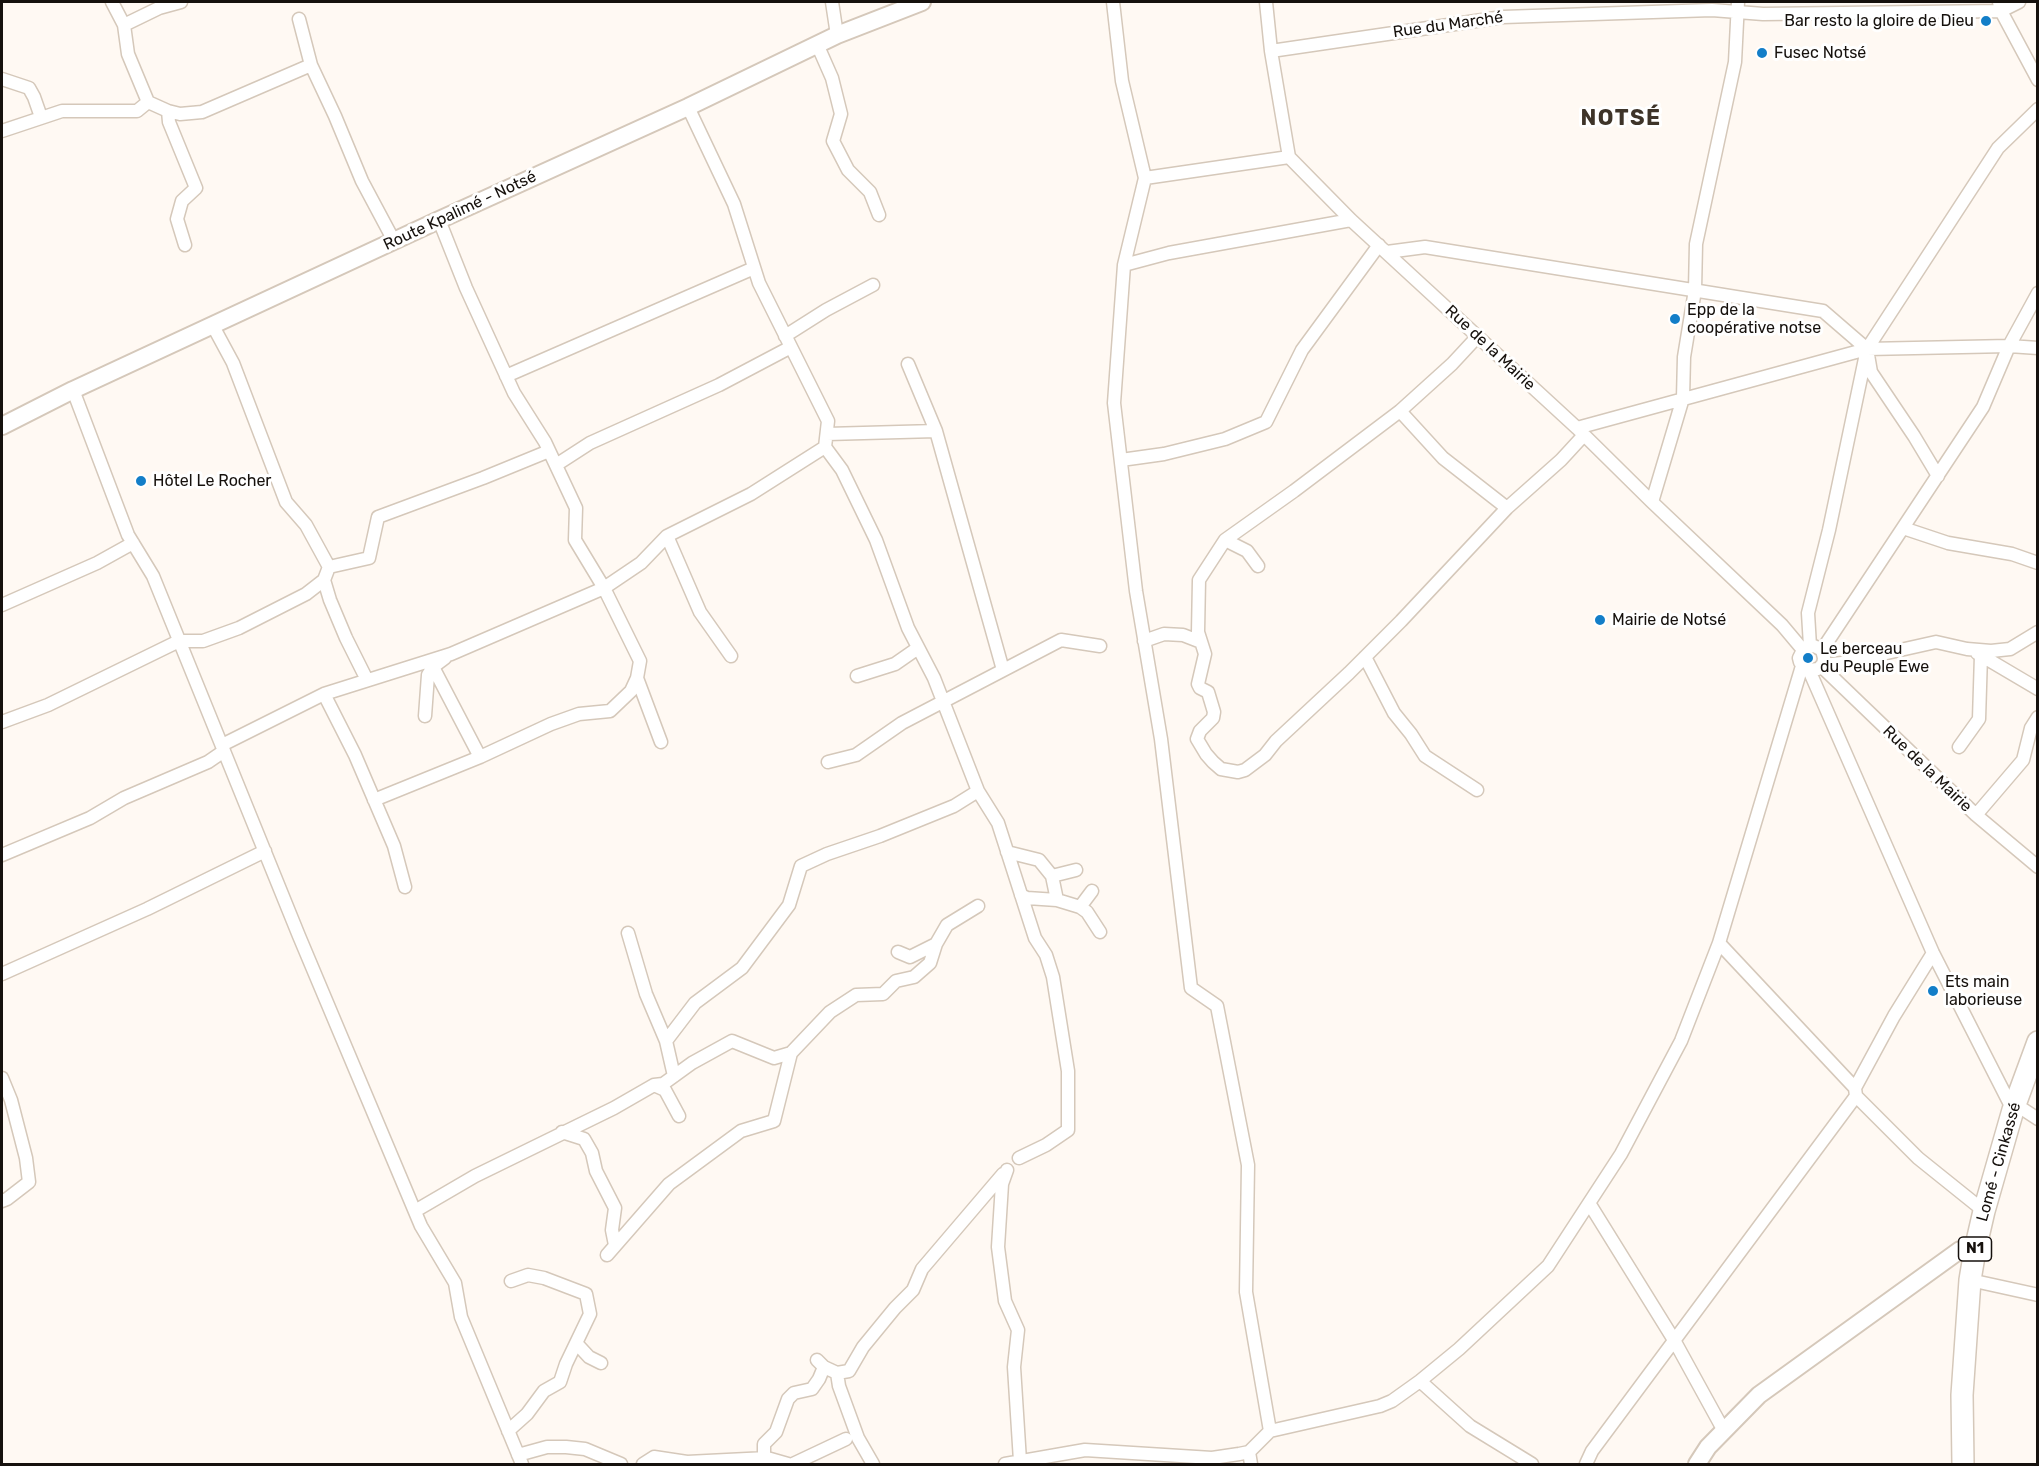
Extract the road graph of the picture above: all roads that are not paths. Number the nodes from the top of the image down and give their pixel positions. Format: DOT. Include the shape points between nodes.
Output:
graph roads {
  1 [pos="112,2"];
  2 [pos="181,2"];
  3 [pos="832,2"];
  4 [pos="922,2"];
  5 [pos="1113,2"];
  6 [pos="1266,2"];
  7 [pos="2019,2"];
  8 [pos="2000,6"];
  9 [pos="1738,7"];
  10 [pos="299,19"];
  11 [pos="124,25"];
  12 [pos="837,35"];
  13 [pos="817,44"];
  14 [pos="1271,51"];
  15 [pos="310,65"];
  16 [pos="2,79"];
  17 [pos="2037,80"];
  18 [pos="148,102"];
  19 [pos="688,107"];
  20 [pos="2037,109"];
  21 [pos="168,111"];
  22 [pos="40,117"];
  23 [pos="2,131"];
  24 [pos="1289,157"];
  25 [pos="1144,178"];
  26 [pos="879,215"];
  27 [pos="439,220"];
  28 [pos="1351,220"];
  29 [pos="394,241"];
  30 [pos="185,245"];
  31 [pos="1383,249"];
  32 [pos="1124,265"];
  33 [pos="754,268"];
  34 [pos="873,285"];
  35 [pos="1695,290"];
  36 [pos="2037,293"];
  37 [pos="213,326"];
  38 [pos="1478,336"];
  39 [pos="788,341"];
  40 [pos="2009,346"];
  41 [pos="2037,348"];
  42 [pos="1867,349"];
  43 [pos="908,364"];
  44 [pos="506,376"];
  45 [pos="74,390"];
  46 [pos="1683,398"];
  47 [pos="1400,411"];
  48 [pos="2,426"];
  49 [pos="936,431"];
  50 [pos="1581,432"];
  51 [pos="826,440"];
  52 [pos="549,451"];
  53 [pos="1121,460"];
  54 [pos="556,465"];
  55 [pos="1938,476"];
  56 [pos="1652,502"];
  57 [pos="1507,508"];
  58 [pos="1903,528"];
  59 [pos="667,536"];
  60 [pos="1225,540"];
  61 [pos="133,543"];
  62 [pos="2037,563"];
  63 [pos="1258,566"];
  64 [pos="329,567"];
  65 [pos="324,580"];
  66 [pos="604,588"];
  67 [pos="2,605"];
  68 [pos="2037,632"];
  69 [pos="179,640"];
  70 [pos="1144,640"];
  71 [pos="1201,642"];
  72 [pos="1100,646"];
  73 [pos="918,648"];
  74 [pos="1811,649"];
  75 [pos="1967,649"];
  76 [pos="451,654"];
  77 [pos="1981,655"];
  78 [pos="730,656"];
  79 [pos="1365,657"];
  80 [pos="433,667"];
  81 [pos="1814,667"];
  82 [pos="1003,670"];
  83 [pos="857,676"];
  84 [pos="637,678"];
  85 [pos="367,680"];
  86 [pos="2037,689"];
  87 [pos="324,694"];
  88 [pos="944,701"];
  89 [pos="425,716"];
  90 [pos="2037,717"];
  91 [pos="2,722"];
  92 [pos="661,742"];
  93 [pos="1959,747"];
  94 [pos="223,748"];
  95 [pos="480,758"];
  96 [pos="828,762"];
  97 [pos="1477,790"];
  98 [pos="978,791"];
  99 [pos="374,800"];
  100 [pos="1976,815"];
  101 [pos="265,851"];
  102 [pos="1007,852"];
  103 [pos="2,855"];
  104 [pos="2037,867"];
  105 [pos="1076,870"];
  106 [pos="1052,876"];
  107 [pos="405,887"];
  108 [pos="1092,891"];
  109 [pos="1021,895"];
  110 [pos="1057,900"];
  111 [pos="978,906"];
  112 [pos="1080,907"];
  113 [pos="1100,932"];
  114 [pos="628,933"];
  115 [pos="1719,943"];
  116 [pos="936,944"];
  117 [pos="898,952"];
  118 [pos="1933,953"];
  119 [pos="2,974"];
  120 [pos="666,1041"];
  121 [pos="2037,1042"];
  122 [pos="791,1053"];
  123 [pos="674,1076"];
  124 [pos="2,1081"];
  125 [pos="654,1085"];
  126 [pos="1855,1092"];
  127 [pos="2014,1107"];
  128 [pos="680,1116"];
  129 [pos="2037,1119"];
  130 [pos="562,1132"];
  131 [pos="1019,1158"];
  132 [pos="2,1201"];
  133 [pos="1589,1203"];
  134 [pos="415,1210"];
  135 [pos="1983,1211"];
  136 [pos="615,1245"];
  137 [pos="1975,1250"];
  138 [pos="607,1255"];
  139 [pos="1970,1280"];
  140 [pos="511,1281"];
  141 [pos="2037,1295"];
  142 [pos="1674,1340"];
  143 [pos="577,1344"];
  144 [pos="601,1363"];
  145 [pos="837,1373"];
  146 [pos="1420,1381"];
  147 [pos="508,1431"];
  148 [pos="1270,1431"];
  149 [pos="1724,1431"];
  150 [pos="846,1439"];
  151 [pos="1250,1458"];
  152 [pos="520,1460"];
  153 [pos="757,1460"];
  154 [pos="1020,1461"];
  155 [pos="733,1462"];
  156 [pos="621,1464"];
  157 [pos="643,1464"];
  158 [pos="788,1464"];
  159 [pos="793,1464"];
  160 [pos="873,1464"];
  161 [pos="1005,1464"];
  162 [pos="1532,1464"];
  163 [pos="1586,1464"];
  164 [pos="1697,1464"];
  165 [pos="1963,1464"];
  1 -- 11 [label="street"];
  2 -- 11 [label="street"];
  3 -- 12 [label="street"];
  4 -- 12 [label="main road, Route Kpalimé - Notsé"];
  5 -- 25 [label="street" via="1122,81"];
  6 -- 14 [label="street"];
  7 -- 8 [label="street, Rue du Marché"];
  8 -- 9 [label="street, Rue du Marché" via="1763,14"];
  8 -- 17 [label="street"];
  9 -- 14 [label="street, Rue du Marché" via="1503,17"];
  9 -- 35 [label="street" via="1735,62 1696,244"];
  10 -- 15 [label="street"];
  11 -- 18 [label="street" via="128,54"];
  12 -- 13 [label="main road, Route Kpalimé - Notsé"];
  13 -- 19 [label="main road, Route Kpalimé - Notsé"];
  13 -- 26 [label="street" via="832,78 841,114 833,141 848,170 870,192"];
  14 -- 24 [label="street"];
  15 -- 21 [label="street" via="202,112"];
  15 -- 29 [label="street" via="362,181"];
  16 -- 22 [label="street" via="28,88"];
  18 -- 21 [label="street"];
  18 -- 22 [label="street" via="137,111 62,111"];
  19 -- 27 [label="main road, Route Kpalimé - Notsé"];
  19 -- 33 [label="street" via="734,204"];
  20 -- 42 [label="street" via="1998,148"];
  21 -- 30 [label="street" via="169,123 195,188 182,201 177,219"];
  22 -- 23 [label="street"];
  24 -- 25 [label="street"];
  24 -- 28 [label="street, Rue de la Mairie"];
  25 -- 32 [label="street"];
  27 -- 29 [label="main road, Route Kpalimé - Notsé"];
  27 -- 44 [label="street"];
  28 -- 31 [label="street, Rue de la Mairie"];
  28 -- 32 [label="street" via="1169,253"];
  29 -- 37 [label="main road, Route Kpalimé - Notsé"];
  31 -- 35 [label="street" via="1425,247"];
  31 -- 38 [label="street, Rue de la Mairie"];
  31 -- 53 [label="street" via="1302,351 1266,422 1225,439"];
  32 -- 53 [label="street" via="1114,403"];
  33 -- 39 [label="street"];
  33 -- 44 [label="street"];
  34 -- 39 [label="street" via="826,310"];
  35 -- 42 [label="street" via="1823,311"];
  35 -- 46 [label="street" via="1684,357"];
  36 -- 40 [label="street"];
  37 -- 45 [label="main road, Route Kpalimé - Notsé"];
  37 -- 64 [label="street" via="233,363 286,502 306,525"];
  38 -- 47 [label="street"];
  38 -- 50 [label="street, Rue de la Mairie"];
  39 -- 51 [label="street" via="828,421"];
  39 -- 54 [label="street" via="719,385 590,443"];
  40 -- 41 [label="street"];
  40 -- 42 [label="street"];
  40 -- 55 [label="street" via="1983,407"];
  42 -- 46 [label="street"];
  42 -- 55 [label="street" via="1870,372"];
  42 -- 74 [label="street" via="1808,613"];
  43 -- 49 [label="street"];
  44 -- 52 [label="street"];
  45 -- 48 [label="main road, Route Kpalimé - Notsé"];
  45 -- 61 [label="street"];
  46 -- 50 [label="street"];
  46 -- 56 [label="street"];
  47 -- 57 [label="street" via="1443,459"];
  47 -- 60 [label="street"];
  49 -- 51 [label="street"];
  49 -- 82 [label="street"];
  50 -- 56 [label="street, Rue de la Mairie"];
  50 -- 57 [label="street" via="1561,460"];
  51 -- 59 [label="street" via="751,494"];
  51 -- 73 [label="street" via="876,540"];
  52 -- 54 [label="street"];
  52 -- 64 [label="street" via="378,518 369,558"];
  53 -- 70 [label="street"];
  54 -- 66 [label="street" via="576,508 575,540"];
  55 -- 58 [label="street"];
  56 -- 74 [label="street, Rue de la Mairie"];
  57 -- 79 [label="street"];
  58 -- 62 [label="street" via="1948,543 2012,554"];
  58 -- 74 [label="street"];
  59 -- 66 [label="street" via="641,563"];
  59 -- 78 [label="street" via="700,612"];
  60 -- 63 [label="street" via="1247,551"];
  60 -- 71 [label="street" via="1199,580"];
  61 -- 67 [label="street"];
  61 -- 69 [label="street" via="153,576"];
  64 -- 65 [label="street"];
  65 -- 69 [label="street" via="306,594 238,628 203,641"];
  65 -- 85 [label="street"];
  66 -- 76 [label="street"];
  66 -- 84 [label="street" via="640,660"];
  68 -- 75 [label="street" via="2010,649"];
  69 -- 91 [label="street" via="48,705"];
  69 -- 94 [label="street"];
  70 -- 71 [label="street" via="1164,634 1183,635"];
  70 -- 148 [label="street" via="1161,739 1191,988 1217,1006 1248,1165 1246,1292"];
  71 -- 79 [label="street" via="1205,654 1198,684 1208,692 1214,712 1197,739 1213,762 1238,772 1265,754"];
  72 -- 82 [label="street" via="1061,640"];
  73 -- 83 [label="street" via="896,664"];
  73 -- 88 [label="street"];
  74 -- 81 [label="street" via="1824,658"];
  74 -- 81 [label="street" via="1799,658"];
  75 -- 77 [label="street"];
  75 -- 81 [label="street" via="1936,642"];
  76 -- 80 [label="street"];
  76 -- 85 [label="street"];
  77 -- 86 [label="street"];
  77 -- 93 [label="street" via="1979,719"];
  79 -- 97 [label="street" via="1394,713 1425,756"];
  80 -- 89 [label="street" via="428,675"];
  80 -- 95 [label="street"];
  81 -- 100 [label="street, Rue de la Mairie"];
  81 -- 115 [label="street"];
  81 -- 118 [label="street"];
  82 -- 88 [label="street"];
  84 -- 92 [label="street"];
  84 -- 95 [label="street" via="631,691 610,711 579,714 551,724"];
  85 -- 87 [label="street"];
  87 -- 94 [label="street"];
  87 -- 99 [label="street"];
  88 -- 96 [label="street" via="902,723 856,755"];
  88 -- 98 [label="street"];
  90 -- 100 [label="street" via="2023,760"];
  94 -- 101 [label="street"];
  94 -- 103 [label="street" via="208,762"];
  95 -- 99 [label="street"];
  98 -- 102 [label="street" via="998,823"];
  98 -- 120 [label="street" via="954,806 801,866 789,905 742,968 695,1003"];
  99 -- 107 [label="street" via="394,846"];
  100 -- 104 [label="street, Rue de la Mairie"];
  101 -- 119 [label="street"];
  101 -- 134 [label="street"];
  102 -- 106 [label="street" via="1039,860"];
  102 -- 109 [label="street"];
  105 -- 106 [label="street"];
  106 -- 110 [label="street"];
  108 -- 112 [label="street"];
  109 -- 110 [label="street"];
  109 -- 131 [label="street" via="1053,977 1068,1071 1068,1130"];
  110 -- 112 [label="street"];
  111 -- 116 [label="street" via="947,925"];
  112 -- 113 [label="street"];
  114 -- 120 [label="street" via="645,994"];
  115 -- 126 [label="street"];
  115 -- 133 [label="street" via="1681,1041 1621,1154"];
  116 -- 117 [label="street" via="910,957"];
  116 -- 122 [label="street" via="930,963 914,977 896,981 883,994 856,995 830,1012"];
  118 -- 126 [label="street" via="1894,1016"];
  118 -- 127 [label="street"];
  120 -- 123 [label="street"];
  121 -- 127 [label="highway, Lomé - Cinkassé / N1"];
  122 -- 123 [label="street" via="774,1058 732,1041"];
  122 -- 136 [label="street" via="774,1121 741,1131 669,1184"];
  123 -- 125 [label="street"];
  124 -- 132 [label="street" via="12,1100 29,1182"];
  125 -- 128 [label="street" via="665,1090"];
  125 -- 130 [label="street"];
  126 -- 135 [label="street" via="1918,1158"];
  126 -- 142 [label="street"];
  127 -- 129 [label="street"];
  127 -- 135 [label="highway, Lomé - Cinkassé / N1"];
  130 -- 134 [label="street"];
  130 -- 136 [label="street" via="584,1139 592,1153 596,1171 615,1208"];
  133 -- 142 [label="street"];
  133 -- 146 [label="street" via="1548,1266"];
  134 -- 147 [label="street" via="455,1283 460,1317"];
  135 -- 137 [label="highway, Lomé - Cinkassé / N1"];
  136 -- 138 [label="street"];
  137 -- 139 [label="highway, Lomé - Cinkassé / N1"];
  137 -- 149 [label="main road" via="1960,1250 1844,1333 1759,1395"];
  139 -- 141 [label="street"];
  139 -- 165 [label="highway, Lomé - Cinkassé / N1" via="1962,1395"];
  140 -- 143 [label="street" via="528,1275 586,1294 590,1314"];
  142 -- 149 [label="street"];
  142 -- 163 [label="street"];
  143 -- 144 [label="street"];
  143 -- 147 [label="street" via="560,1382 544,1391"];
  145 -- 153 [label="street" via="820,1364 819,1379 812,1389 794,1393 788,1399 776,1432 764,1444"];
  145 -- 154 [label="street" via="849,1371 863,1347 913,1290 922,1269 1007,1170 1002,1184 998,1247 1005,1301 1018,1330 1014,1367"];
  145 -- 160 [label="street" via="858,1438"];
  146 -- 148 [label="street" via="1380,1406"];
  146 -- 162 [label="street" via="1470,1426"];
  147 -- 152 [label="street"];
  148 -- 151 [label="street"];
  149 -- 164 [label="main road"];
  150 -- 159 [label="street"];
  151 -- 154 [label="street" via="1085,1450"];
  152 -- 156 [label="street" via="547,1447 566,1447 585,1449"];
  153 -- 155 [label="street"];
  153 -- 158 [label="street"];
  154 -- 161 [label="street"];
  155 -- 157 [label="street" via="654,1457"];
}
